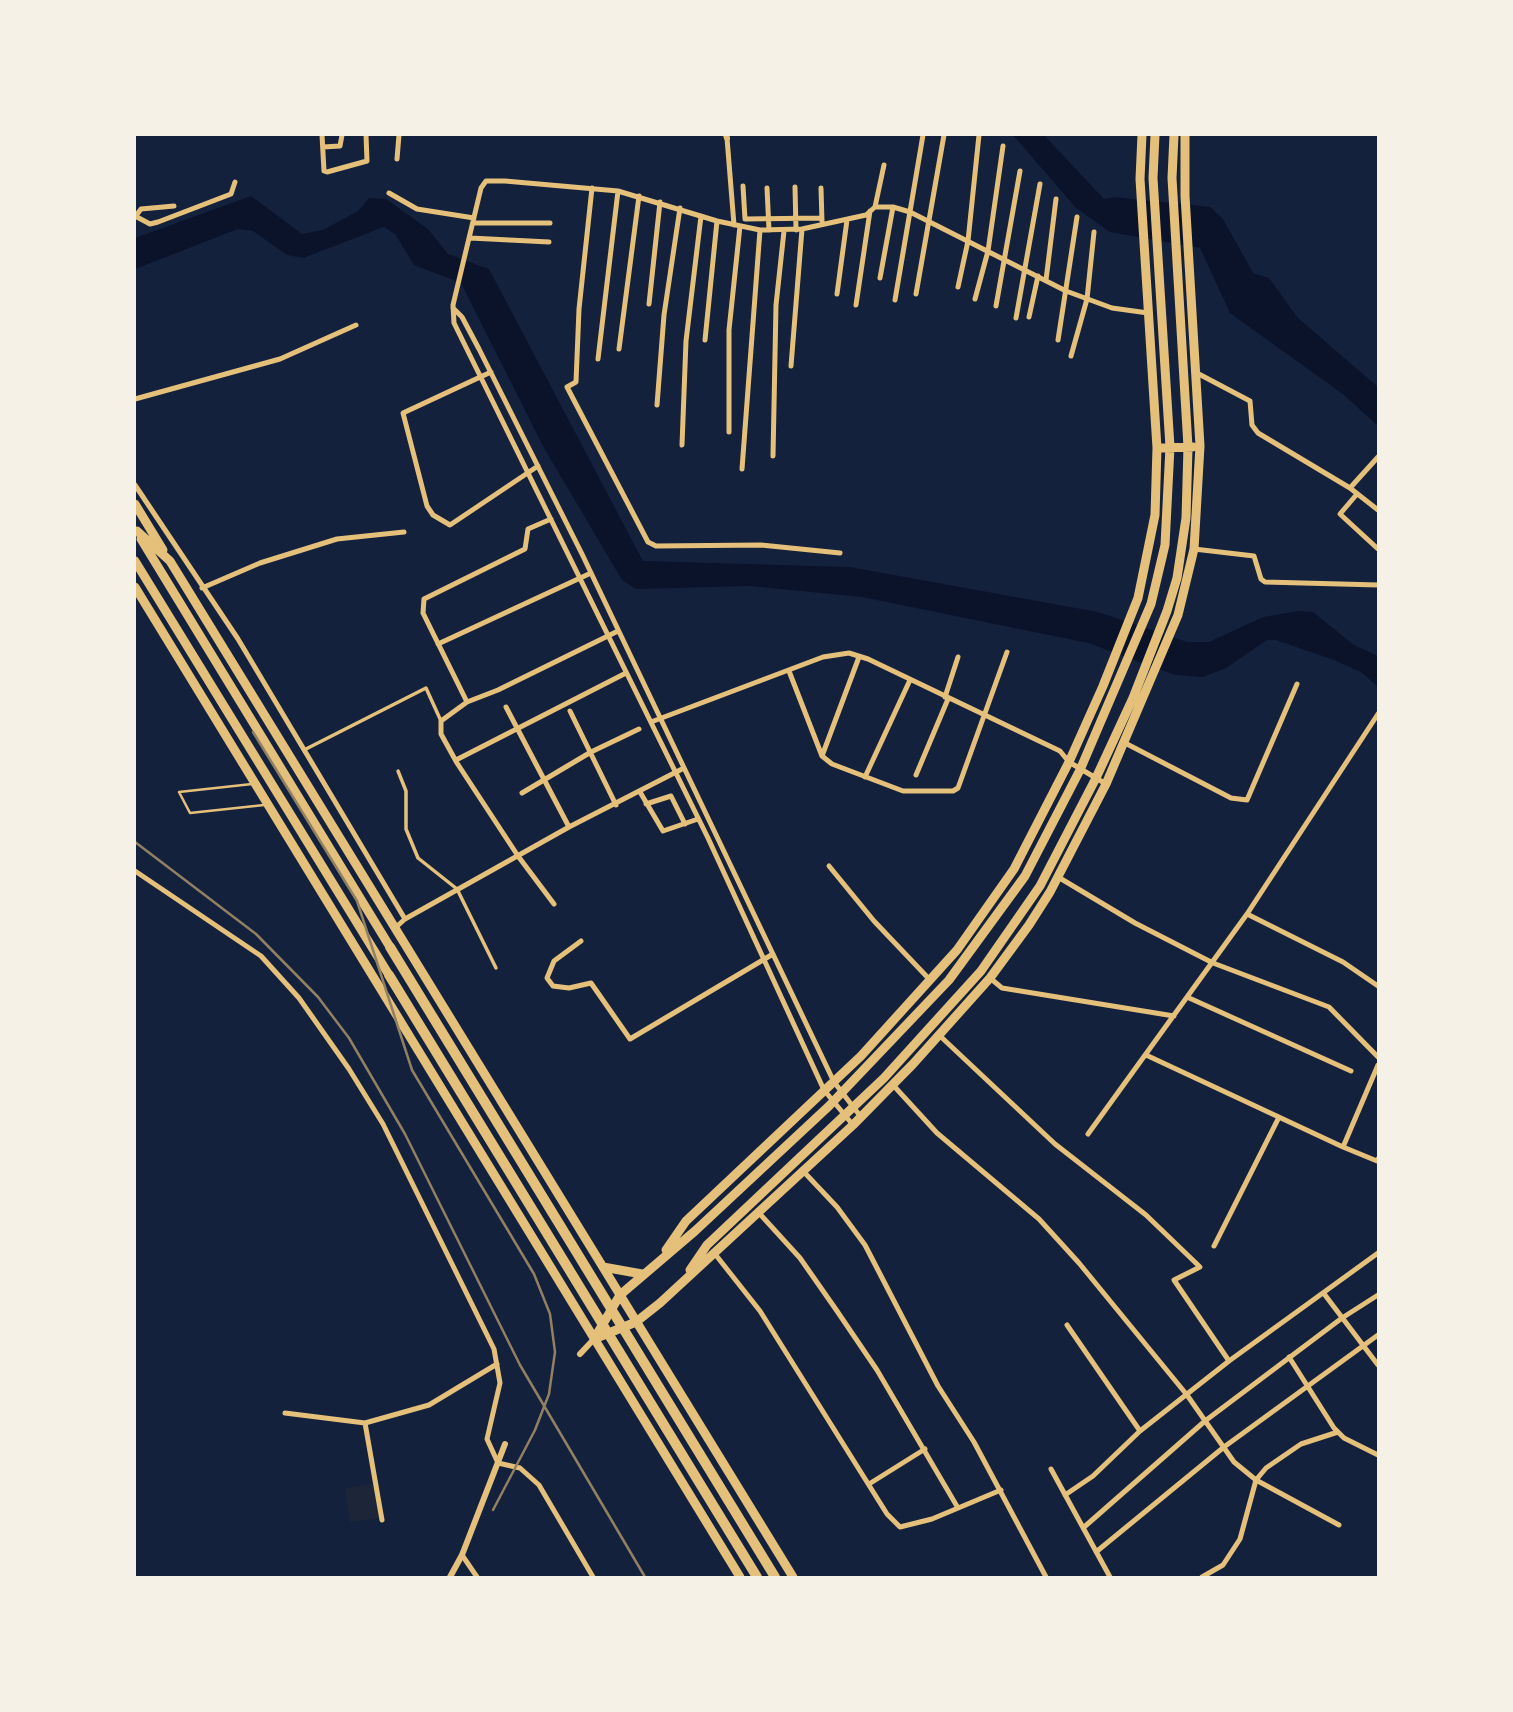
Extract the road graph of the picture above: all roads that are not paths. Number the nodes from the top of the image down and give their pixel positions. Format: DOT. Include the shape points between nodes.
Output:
graph roads {
  1 [pos="322,135"];
  2 [pos="342,135"];
  3 [pos="366,135"];
  4 [pos="399,135"];
  5 [pos="923,135"];
  6 [pos="944,135"];
  7 [pos="979,135"];
  8 [pos="1142,135"];
  9 [pos="1156,135"];
  10 [pos="1174,135"];
  11 [pos="1185,135"];
  12 [pos="727,136"];
  13 [pos="1003,146"];
  14 [pos="323,147"];
  15 [pos="397,159"];
  16 [pos="884,165"];
  17 [pos="1020,172"];
  18 [pos="235,182"];
  19 [pos="1040,184"];
  20 [pos="743,186"];
  21 [pos="794,187"];
  22 [pos="592,188"];
  23 [pos="767,188"];
  24 [pos="821,188"];
  25 [pos="618,191"];
  26 [pos="389,194"];
  27 [pos="639,196"];
  28 [pos="1056,199"];
  29 [pos="660,202"];
  30 [pos="174,206"];
  31 [pos="745,206"];
  32 [pos="733,207"];
  33 [pos="893,207"];
  34 [pos="680,208"];
  35 [pos="872,209"];
  36 [pos="911,212"];
  37 [pos="135,216"];
  38 [pos="701,216"];
  39 [pos="1077,217"];
  40 [pos="768,219"];
  41 [pos="796,219"];
  42 [pos="847,220"];
  43 [pos="474,221"];
  44 [pos="717,221"];
  45 [pos="822,222"];
  46 [pos="930,222"];
  47 [pos="550,223"];
  48 [pos="737,225"];
  49 [pos="799,229"];
  50 [pos="760,230"];
  51 [pos="769,230"];
  52 [pos="784,231"];
  53 [pos="1094,232"];
  54 [pos="470,238"];
  55 [pos="549,242"];
  56 [pos="968,242"];
  57 [pos="988,251"];
  58 [pos="1006,260"];
  59 [pos="1026,270"];
  60 [pos="1038,275"];
  61 [pos="880,278"];
  62 [pos="1046,280"];
  63 [pos="958,287"];
  64 [pos="1066,291"];
  65 [pos="837,294"];
  66 [pos="916,294"];
  67 [pos="975,299"];
  68 [pos="1087,299"];
  69 [pos="895,300"];
  70 [pos="649,304"];
  71 [pos="856,305"];
  72 [pos="996,306"];
  73 [pos="453,308"];
  74 [pos="1148,313"];
  75 [pos="1028,317"];
  76 [pos="1016,318"];
  77 [pos="356,325"];
  78 [pos="705,340"];
  79 [pos="1058,340"];
  80 [pos="620,349"];
  81 [pos="480,351"];
  82 [pos="470,356"];
  83 [pos="1071,356"];
  84 [pos="598,359"];
  85 [pos="791,366"];
  86 [pos="491,372"];
  87 [pos="1195,373"];
  88 [pos="481,377"];
  89 [pos="502,394"];
  90 [pos="135,398"];
  91 [pos="491,399"];
  92 [pos="657,405"];
  93 [pos="729,432"];
  94 [pos="682,444"];
  95 [pos="1199,446"];
  96 [pos="1157,448"];
  97 [pos="773,456"];
  98 [pos="1378,457"];
  99 [pos="538,466"];
  100 [pos="742,469"];
  101 [pos="525,473"];
  102 [pos="135,485"];
  103 [pos="1350,488"];
  104 [pos="1357,494"];
  105 [pos="135,504"];
  106 [pos="1378,510"];
  107 [pos="551,519"];
  108 [pos="136,529"];
  109 [pos="404,532"];
  110 [pos="580,549"];
  111 [pos="1194,549"];
  112 [pos="1378,549"];
  113 [pos="840,553"];
  114 [pos="568,555"];
  115 [pos="135,561"];
  116 [pos="170,561"];
  117 [pos="591,573"];
  118 [pos="580,580"];
  119 [pos="1378,585"];
  120 [pos="135,587"];
  121 [pos="202,588"];
  122 [pos="618,631"];
  123 [pos="608,637"];
  124 [pos="438,644"];
  125 [pos="1007,652"];
  126 [pos="859,657"];
  127 [pos="958,657"];
  128 [pos="789,671"];
  129 [pos="626,673"];
  130 [pos="910,680"];
  131 [pos="1297,684"];
  132 [pos="947,698"];
  133 [pos="467,702"];
  134 [pos="506,707"];
  135 [pos="570,711"];
  136 [pos="1378,714"];
  137 [pos="983,716"];
  138 [pos="660,718"];
  139 [pos="441,721"];
  140 [pos="650,722"];
  141 [pos="518,728"];
  142 [pos="639,729"];
  143 [pos="1125,743"];
  144 [pos="304,750"];
  145 [pos="591,752"];
  146 [pos="822,756"];
  147 [pos="456,760"];
  148 [pos="1069,762"];
  149 [pos="312,767"];
  150 [pos="684,768"];
  151 [pos="299,771"];
  152 [pos="398,771"];
  153 [pos="676,773"];
  154 [pos="916,775"];
  155 [pos="865,777"];
  156 [pos="544,779"];
  157 [pos="255,783"];
  158 [pos="1107,784"];
  159 [pos="640,792"];
  160 [pos="522,793"];
  161 [pos="616,804"];
  162 [pos="646,804"];
  163 [pos="268,805"];
  164 [pos="698,819"];
  165 [pos="685,824"];
  166 [pos="569,827"];
  167 [pos="713,827"];
  168 [pos="705,832"];
  169 [pos="518,856"];
  170 [pos="829,866"];
  171 [pos="135,871"];
  172 [pos="1058,877"];
  173 [pos="457,889"];
  174 [pos="748,903"];
  175 [pos="554,904"];
  176 [pos="739,907"];
  177 [pos="367,911"];
  178 [pos="1247,914"];
  179 [pos="405,919"];
  180 [pos="395,928"];
  181 [pos="403,941"];
  182 [pos="581,941"];
  183 [pos="390,947"];
  184 [pos="773,954"];
  185 [pos="762,959"];
  186 [pos="1215,960"];
  187 [pos="496,968"];
  188 [pos="389,975"];
  189 [pos="990,978"];
  190 [pos="931,981"];
  191 [pos="1378,986"];
  192 [pos="1187,997"];
  193 [pos="1174,1016"];
  194 [pos="939,1035"];
  195 [pos="1146,1055"];
  196 [pos="1378,1057"];
  197 [pos="1378,1065"];
  198 [pos="1351,1071"];
  199 [pos="834,1082"];
  200 [pos="893,1085"];
  201 [pos="824,1090"];
  202 [pos="861,1117"];
  203 [pos="1279,1117"];
  204 [pos="853,1125"];
  205 [pos="1088,1134"];
  206 [pos="1343,1147"];
  207 [pos="1378,1159"];
  208 [pos="803,1171"];
  209 [pos="758,1213"];
  210 [pos="1214,1246"];
  211 [pos="715,1254"];
  212 [pos="1378,1254"];
  213 [pos="659,1260"];
  214 [pos="603,1267"];
  215 [pos="642,1274"];
  216 [pos="680,1283"];
  217 [pos="620,1295"];
  218 [pos="1325,1295"];
  219 [pos="1378,1295"];
  220 [pos="1342,1318"];
  221 [pos="636,1322"];
  222 [pos="1067,1325"];
  223 [pos="1378,1335"];
  224 [pos="594,1339"];
  225 [pos="1363,1346"];
  226 [pos="580,1354"];
  227 [pos="1289,1357"];
  228 [pos="1228,1361"];
  229 [pos="497,1364"];
  230 [pos="1378,1365"];
  231 [pos="1307,1385"];
  232 [pos="1187,1395"];
  233 [pos="285,1413"];
  234 [pos="1205,1421"];
  235 [pos="365,1423"];
  236 [pos="1140,1432"];
  237 [pos="1338,1432"];
  238 [pos="505,1444"];
  239 [pos="1224,1447"];
  240 [pos="925,1449"];
  241 [pos="1378,1455"];
  242 [pos="498,1463"];
  243 [pos="1051,1469"];
  244 [pos="1256,1480"];
  245 [pos="869,1485"];
  246 [pos="1001,1490"];
  247 [pos="1065,1495"];
  248 [pos="958,1508"];
  249 [pos="382,1520"];
  250 [pos="1339,1525"];
  251 [pos="1083,1528"];
  252 [pos="1096,1552"];
  253 [pos="462,1555"];
  254 [pos="450,1577"];
  255 [pos="477,1577"];
  256 [pos="593,1577"];
  257 [pos="740,1577"];
  258 [pos="757,1577"];
  259 [pos="775,1577"];
  260 [pos="793,1577"];
  261 [pos="1046,1577"];
  262 [pos="1110,1577"];
  263 [pos="1202,1577"];
  1 -- 14 [label="street"];
  2 -- 14 [label="street" via="340,146"];
  3 -- 14 [label="street" via="367,161 341,171 324,171"];
  4 -- 15 [label="street"];
  5 -- 36 [label="street"];
  6 -- 46 [label="street"];
  7 -- 56 [label="street"];
  8 -- 74 [label="highway"];
  9 -- 213 [label="highway" via="1153,178 1170,447 1168,516 1151,604 1116,691 1025,876 967,959 871,1065"];
  10 -- 216 [label="highway" via="1171,178 1188,447 1186,518 1167,611 1133,698 1040,886 981,971 884,1077 708,1245"];
  11 -- 87 [label="highway"];
  12 -- 32 [label="street"];
  13 -- 57 [label="street"];
  16 -- 35 [label="street"];
  17 -- 58 [label="street"];
  18 -- 37 [label="street" via="231,194 158,222"];
  19 -- 59 [label="street"];
  20 -- 31 [label="street"];
  21 -- 41 [label="street"];
  22 -- 25 [label="street"];
  22 -- 43 [label="street" via="486,181"];
  22 -- 113 [label="street" via="576,383 567,387 648,542 656,546 761,545"];
  23 -- 40 [label="street"];
  24 -- 45 [label="street"];
  25 -- 27 [label="street"];
  25 -- 84 [label="street"];
  26 -- 43 [label="street" via="417,209"];
  27 -- 29 [label="street"];
  27 -- 80 [label="street"];
  28 -- 62 [label="street"];
  29 -- 34 [label="street"];
  29 -- 70 [label="street"];
  30 -- 37 [label="street" via="141,209"];
  31 -- 32 [label="street"];
  31 -- 40 [label="street" via="745,219"];
  32 -- 48 [label="street"];
  33 -- 35 [label="street"];
  33 -- 36 [label="street"];
  33 -- 61 [label="street"];
  34 -- 38 [label="street"];
  34 -- 92 [label="street"];
  35 -- 42 [label="street"];
  35 -- 71 [label="street"];
  36 -- 46 [label="street"];
  36 -- 69 [label="street"];
  38 -- 44 [label="street"];
  38 -- 94 [label="street" via="686,341"];
  39 -- 64 [label="street"];
  40 -- 41 [label="street"];
  40 -- 51 [label="street"];
  41 -- 45 [label="street"];
  41 -- 49 [label="street"];
  42 -- 45 [label="street"];
  42 -- 65 [label="street"];
  43 -- 47 [label="street"];
  43 -- 54 [label="street"];
  44 -- 48 [label="street"];
  44 -- 78 [label="street"];
  45 -- 49 [label="street"];
  46 -- 56 [label="street"];
  46 -- 66 [label="street"];
  48 -- 50 [label="street"];
  48 -- 93 [label="street" via="729,330"];
  49 -- 52 [label="street"];
  49 -- 85 [label="street"];
  50 -- 51 [label="street"];
  50 -- 100 [label="street"];
  51 -- 52 [label="street"];
  52 -- 97 [label="street" via="776,305"];
  53 -- 68 [label="street"];
  54 -- 55 [label="street"];
  54 -- 73 [label="street"];
  56 -- 57 [label="street"];
  56 -- 63 [label="street"];
  57 -- 58 [label="street"];
  57 -- 67 [label="street"];
  58 -- 59 [label="street"];
  58 -- 72 [label="street"];
  59 -- 60 [label="street"];
  59 -- 76 [label="street"];
  60 -- 62 [label="street"];
  60 -- 75 [label="street"];
  62 -- 64 [label="street"];
  64 -- 68 [label="street"];
  64 -- 79 [label="street"];
  68 -- 74 [label="street"];
  68 -- 83 [label="street"];
  73 -- 81 [label="street"];
  73 -- 82 [label="street" via="454,323"];
  74 -- 96 [label="highway"];
  77 -- 90 [label="street" via="280,359"];
  81 -- 82 [label="street"];
  81 -- 86 [label="street"];
  82 -- 88 [label="street"];
  86 -- 88 [label="street"];
  86 -- 89 [label="street"];
  87 -- 95 [label="highway"];
  87 -- 103 [label="street" via="1250,401 1252,425 1258,433"];
  88 -- 91 [label="street"];
  88 -- 101 [label="street" via="403,413 427,506 450,525"];
  89 -- 91 [label="street"];
  89 -- 99 [label="street"];
  91 -- 101 [label="street"];
  95 -- 96 [label="highway"];
  95 -- 111 [label="highway"];
  96 -- 148 [label="highway" via="1153,534 1138,598"];
  98 -- 103 [label="street"];
  99 -- 101 [label="street"];
  99 -- 110 [label="street"];
  101 -- 107 [label="street"];
  102 -- 121 [label="street"];
  103 -- 104 [label="street"];
  104 -- 106 [label="street"];
  104 -- 112 [label="street" via="1340,513"];
  105 -- 116 [label="highway"];
  107 -- 114 [label="street"];
  107 -- 124 [label="street" via="528,529 524,549 424,599 423,613"];
  108 -- 116 [label="highway"];
  108 -- 177 [label="highway"];
  109 -- 121 [label="street" via="337,539 260,563"];
  110 -- 114 [label="street"];
  110 -- 117 [label="street"];
  111 -- 119 [label="street" via="1254,556 1261,579 1269,583"];
  111 -- 143 [label="highway" via="1178,615"];
  114 -- 118 [label="street"];
  115 -- 188 [label="highway"];
  116 -- 151 [label="highway"];
  117 -- 118 [label="street"];
  117 -- 122 [label="street"];
  118 -- 123 [label="street"];
  118 -- 124 [label="street"];
  120 -- 157 [label="highway"];
  121 -- 144 [label="street"];
  122 -- 123 [label="street"];
  122 -- 138 [label="street"];
  123 -- 129 [label="street"];
  123 -- 133 [label="street"];
  124 -- 133 [label="street"];
  125 -- 137 [label="street"];
  126 -- 128 [label="street" via="849,653 823,657"];
  126 -- 130 [label="street"];
  126 -- 146 [label="street"];
  127 -- 132 [label="street"];
  128 -- 138 [label="street"];
  128 -- 146 [label="street"];
  129 -- 140 [label="street"];
  129 -- 141 [label="street"];
  130 -- 132 [label="street"];
  130 -- 155 [label="street"];
  131 -- 143 [label="street" via="1247,800 1231,798"];
  132 -- 137 [label="street"];
  132 -- 154 [label="street"];
  133 -- 139 [label="street"];
  134 -- 141 [label="street"];
  135 -- 145 [label="street"];
  136 -- 178 [label="street"];
  137 -- 148 [label="street" via="1060,751"];
  137 -- 155 [label="street" via="958,788 953,791 903,792"];
  138 -- 140 [label="street"];
  138 -- 150 [label="street"];
  139 -- 144 [label="street" via="426,688"];
  139 -- 147 [label="street" via="441,734"];
  140 -- 153 [label="street"];
  141 -- 147 [label="street"];
  141 -- 156 [label="street"];
  142 -- 145 [label="street"];
  143 -- 158 [label="highway"];
  144 -- 149 [label="street"];
  145 -- 156 [label="street"];
  145 -- 161 [label="street"];
  146 -- 155 [label="street"];
  147 -- 169 [label="street"];
  148 -- 158 [label="street"];
  148 -- 190 [label="highway" via="1014,869"];
  149 -- 151 [label="street"];
  149 -- 179 [label="street"];
  150 -- 153 [label="street"];
  150 -- 167 [label="street"];
  151 -- 157 [label="lane"];
  151 -- 180 [label="highway"];
  152 -- 173 [label="street" via="406,791 406,829 418,858"];
  153 -- 159 [label="street"];
  153 -- 164 [label="street"];
  156 -- 160 [label="street"];
  156 -- 166 [label="street"];
  157 -- 163 [label="highway"];
  157 -- 163 [label="lane" via="179,792 190,813"];
  158 -- 172 [label="highway"];
  159 -- 161 [label="street"];
  159 -- 162 [label="street"];
  161 -- 166 [label="street"];
  162 -- 165 [label="street" via="663,831"];
  162 -- 165 [label="street" via="671,796"];
  163 -- 224 [label="highway"];
  164 -- 165 [label="street"];
  164 -- 168 [label="street"];
  166 -- 169 [label="street"];
  167 -- 168 [label="street"];
  167 -- 174 [label="street"];
  168 -- 176 [label="street"];
  169 -- 173 [label="street"];
  169 -- 175 [label="street"];
  170 -- 190 [label="street"];
  171 -- 229 [label="street" via="261,956 299,998 383,1124 494,1349"];
  172 -- 186 [label="street" via="1135,923"];
  172 -- 189 [label="highway"];
  173 -- 179 [label="street"];
  173 -- 187 [label="street"];
  174 -- 176 [label="street"];
  174 -- 184 [label="street"];
  176 -- 185 [label="street"];
  177 -- 181 [label="highway"];
  177 -- 183 [label="highway"];
  178 -- 186 [label="street"];
  178 -- 191 [label="street" via="1343,962"];
  179 -- 180 [label="street"];
  180 -- 181 [label="highway"];
  181 -- 214 [label="highway"];
  182 -- 185 [label="street" via="554,961 547,978 553,986 569,988 592,983 630,1039"];
  183 -- 259 [label="highway"];
  184 -- 185 [label="street"];
  184 -- 199 [label="street"];
  185 -- 201 [label="street"];
  186 -- 192 [label="street"];
  186 -- 196 [label="street" via="1329,1007"];
  188 -- 258 [label="highway"];
  189 -- 193 [label="street" via="1002,988"];
  189 -- 194 [label="highway"];
  190 -- 199 [label="highway"];
  192 -- 193 [label="street"];
  192 -- 198 [label="street"];
  193 -- 195 [label="street"];
  194 -- 200 [label="highway"];
  194 -- 228 [label="street" via="1035,1126 1146,1215 1200,1267 1174,1280"];
  195 -- 203 [label="street"];
  195 -- 205 [label="street"];
  197 -- 206 [label="street"];
  199 -- 201 [label="highway"];
  199 -- 202 [label="street"];
  200 -- 202 [label="highway"];
  200 -- 232 [label="street" via="937,1133 1039,1219"];
  201 -- 204 [label="street"];
  201 -- 213 [label="highway" via="686,1221"];
  202 -- 204 [label="highway"];
  203 -- 206 [label="street"];
  203 -- 210 [label="street"];
  204 -- 208 [label="highway"];
  206 -- 207 [label="street"];
  208 -- 209 [label="highway"];
  208 -- 246 [label="street" via="865,1245 938,1386"];
  209 -- 211 [label="highway"];
  209 -- 240 [label="street" via="818,1283"];
  211 -- 216 [label="highway"];
  211 -- 245 [label="street" via="787,1351"];
  212 -- 218 [label="street"];
  213 -- 215 [label="highway"];
  214 -- 215 [label="highway"];
  214 -- 217 [label="highway"];
  215 -- 217 [label="highway"];
  216 -- 221 [label="highway"];
  217 -- 221 [label="highway"];
  217 -- 224 [label="highway"];
  218 -- 220 [label="street"];
  218 -- 228 [label="street"];
  219 -- 220 [label="street"];
  220 -- 225 [label="street"];
  220 -- 227 [label="street"];
  221 -- 224 [label="highway"];
  221 -- 260 [label="highway"];
  222 -- 236 [label="street"];
  223 -- 225 [label="street"];
  224 -- 226 [label="street"];
  224 -- 257 [label="highway"];
  225 -- 230 [label="street"];
  225 -- 231 [label="street"];
  227 -- 231 [label="street"];
  227 -- 234 [label="street"];
  228 -- 232 [label="street"];
  229 -- 235 [label="street" via="429,1405"];
  229 -- 242 [label="street" via="500,1382 488,1438"];
  231 -- 237 [label="street"];
  231 -- 239 [label="street"];
  232 -- 234 [label="street"];
  232 -- 236 [label="street"];
  233 -- 235 [label="street"];
  234 -- 239 [label="street"];
  234 -- 251 [label="street"];
  235 -- 249 [label="street"];
  236 -- 247 [label="street"];
  237 -- 241 [label="street"];
  237 -- 244 [label="street" via="1284,1453"];
  238 -- 242 [label="street"];
  239 -- 244 [label="street"];
  239 -- 252 [label="street"];
  240 -- 245 [label="street"];
  240 -- 248 [label="street"];
  242 -- 253 [label="street"];
  242 -- 256 [label="street" via="520,1468 539,1485"];
  243 -- 247 [label="street"];
  244 -- 250 [label="street"];
  244 -- 263 [label="street" via="1240,1539 1223,1565"];
  245 -- 248 [label="street" via="900,1527"];
  246 -- 248 [label="street"];
  246 -- 261 [label="street"];
  247 -- 251 [label="street"];
  251 -- 252 [label="street"];
  252 -- 262 [label="street"];
  253 -- 254 [label="street"];
  253 -- 255 [label="street"];
}
